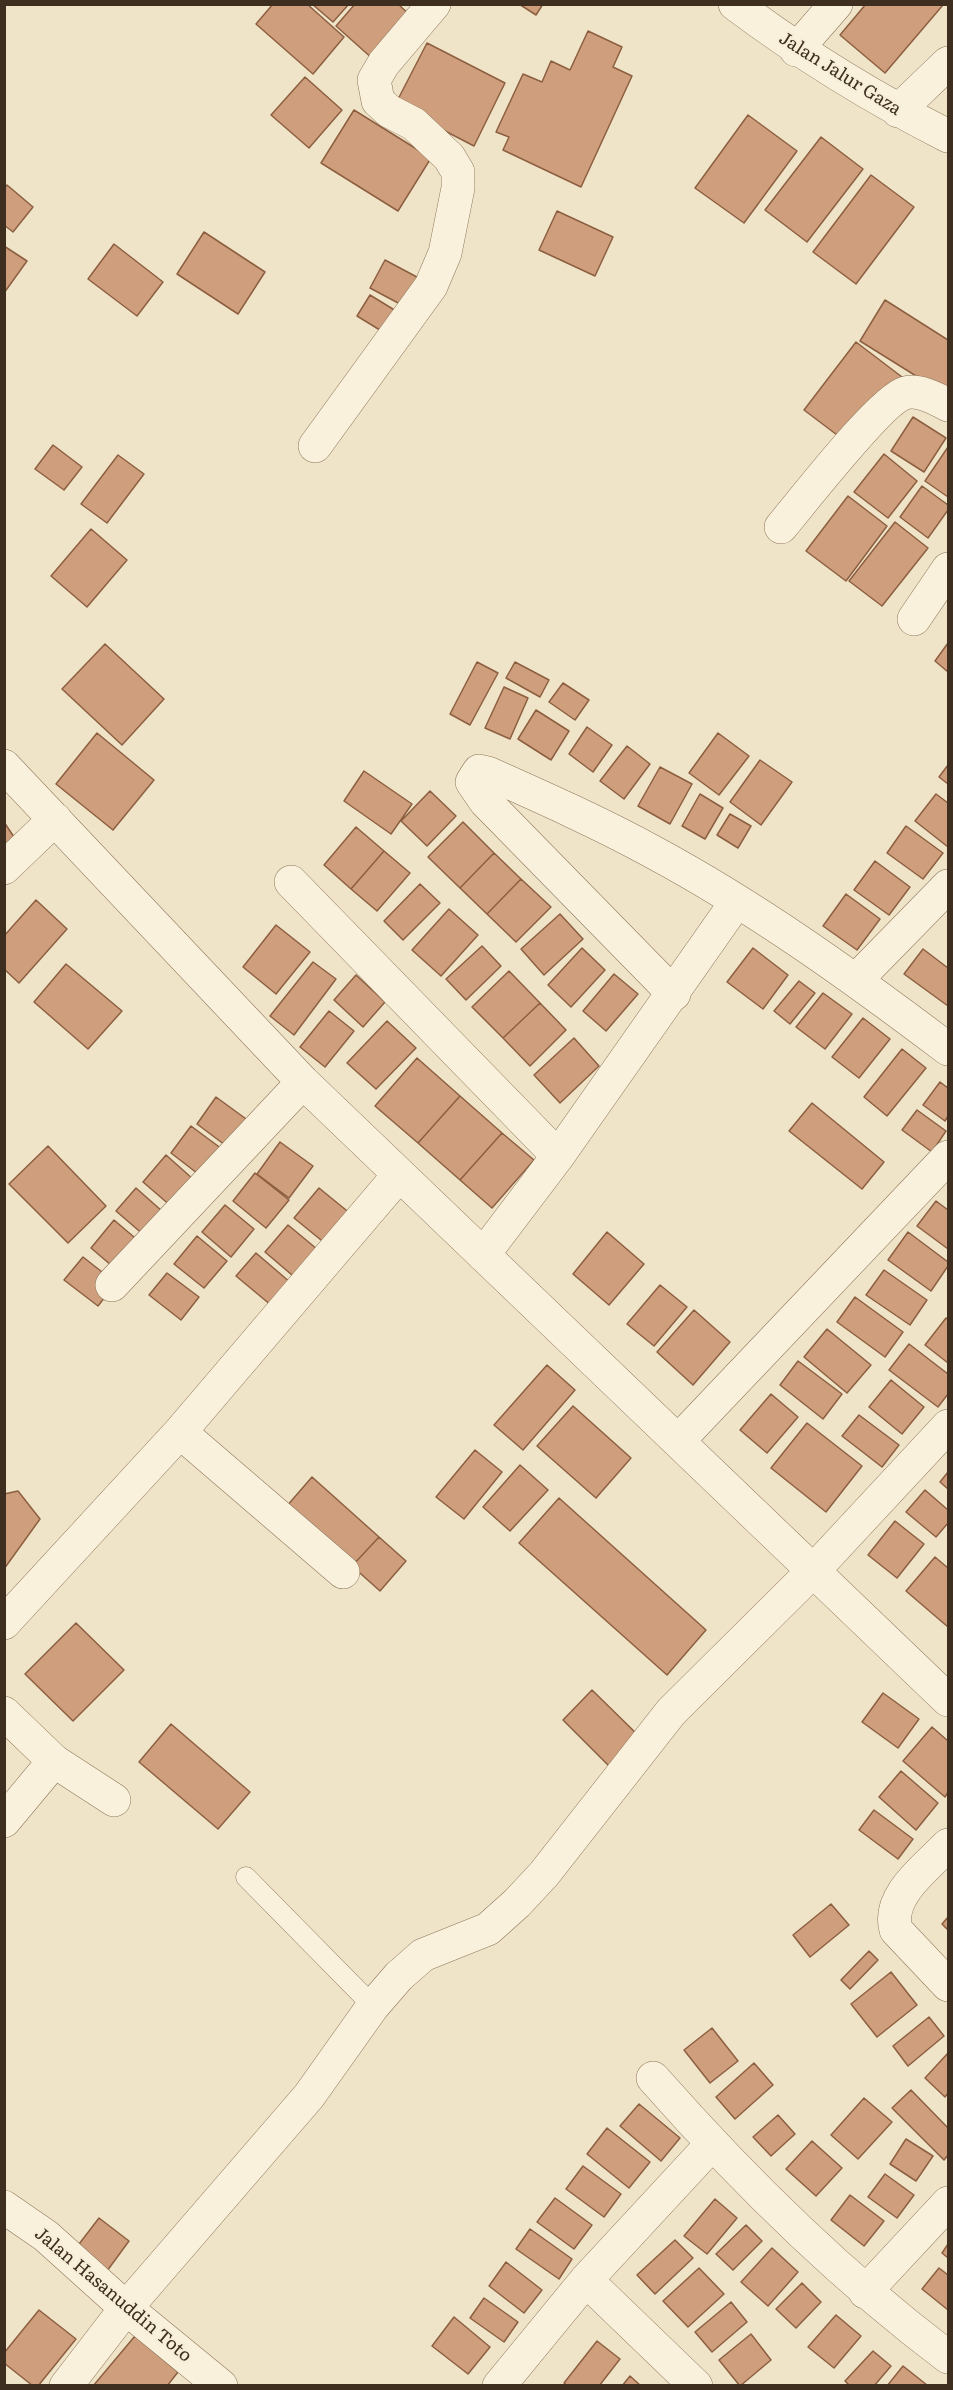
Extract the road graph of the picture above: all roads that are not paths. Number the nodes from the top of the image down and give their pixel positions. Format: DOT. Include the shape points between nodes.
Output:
graph roads {
  1 [pos="434,4"];
  2 [pos="735,4"];
  3 [pos="836,4"];
  4 [pos="796,50"];
  5 [pos="948,63"];
  6 [pos="898,111"];
  7 [pos="948,136"];
  8 [pos="948,405"];
  9 [pos="315,446"];
  10 [pos="781,527"];
  11 [pos="948,569"];
  12 [pos="914,619"];
  13 [pos="4,766"];
  14 [pos="55,819"];
  15 [pos="4,868"];
  16 [pos="291,882"];
  17 [pos="948,886"];
  18 [pos="737,901"];
  19 [pos="857,980"];
  20 [pos="674,994"];
  21 [pos="948,1049"];
  22 [pos="303,1082"];
  23 [pos="558,1156"];
  24 [pos="948,1157"];
  25 [pos="399,1175"];
  26 [pos="483,1255"];
  27 [pos="112,1285"];
  28 [pos="948,1425"];
  29 [pos="180,1432"];
  30 [pos="679,1440"];
  31 [pos="814,1570"];
  32 [pos="343,1572"];
  33 [pos="4,1623"];
  34 [pos="946,1692"];
  35 [pos="4,1713"];
  36 [pos="54,1761"];
  37 [pos="114,1800"];
  38 [pos="4,1821"];
  39 [pos="948,1845"];
  40 [pos="246,1877"];
  41 [pos="948,1985"];
  42 [pos="373,2006"];
  43 [pos="652,2078"];
  44 [pos="712,2144"];
  45 [pos="948,2203"];
  46 [pos="4,2206"];
  47 [pos="586,2280"];
  48 [pos="865,2292"];
  49 [pos="126,2308"];
  50 [pos="948,2358"];
  51 [pos="66,2385"];
  52 [pos="220,2385"];
  53 [pos="499,2385"];
  54 [pos="696,2385"];
  1 -- 9 [label="street" via="374,80 378,101 414,124 458,171 445,253 431,286"];
  2 -- 4 [label="street, Jalan Jalur Gaza"];
  3 -- 4 [label="street"];
  4 -- 6 [label="street, Jalan Jalur Gaza"];
  5 -- 6 [label="street"];
  6 -- 7 [label="street, Jalan Jalur Gaza"];
  8 -- 10 [label="street" via="906,392 891,401"];
  11 -- 12 [label="street"];
  13 -- 14 [label="street"];
  14 -- 15 [label="street"];
  14 -- 22 [label="street"];
  16 -- 23 [label="street"];
  17 -- 19 [label="street"];
  18 -- 19 [label="street"];
  18 -- 20 [label="street"];
  18 -- 20 [label="street" via="653,852 573,812 488,773 479,771 474,776 472,783 485,801"];
  19 -- 21 [label="street"];
  20 -- 23 [label="street"];
  22 -- 25 [label="street"];
  22 -- 27 [label="street"];
  23 -- 26 [label="street"];
  24 -- 30 [label="street"];
  25 -- 26 [label="street"];
  25 -- 29 [label="street"];
  26 -- 30 [label="street"];
  28 -- 31 [label="street"];
  29 -- 32 [label="street"];
  29 -- 33 [label="street"];
  30 -- 31 [label="street"];
  31 -- 34 [label="street"];
  31 -- 42 [label="street" via="671,1712 517,1904 488,1929 423,1954"];
  35 -- 36 [label="street"];
  36 -- 37 [label="street"];
  36 -- 38 [label="street"];
  39 -- 41 [label="street" via="909,1886 897,1902 892,1918 896,1930"];
  40 -- 42 [label="lane"];
  42 -- 49 [label="street" via="309,2096"];
  43 -- 44 [label="street"];
  44 -- 47 [label="street"];
  44 -- 48 [label="street"];
  45 -- 48 [label="street"];
  46 -- 49 [label="street, Jalan Hasanuddin Toto" via="46,2236"];
  47 -- 53 [label="street"];
  47 -- 54 [label="street"];
  48 -- 50 [label="street"];
  49 -- 51 [label="street"];
  49 -- 52 [label="street, Jalan Hasanuddin Toto"];
}
